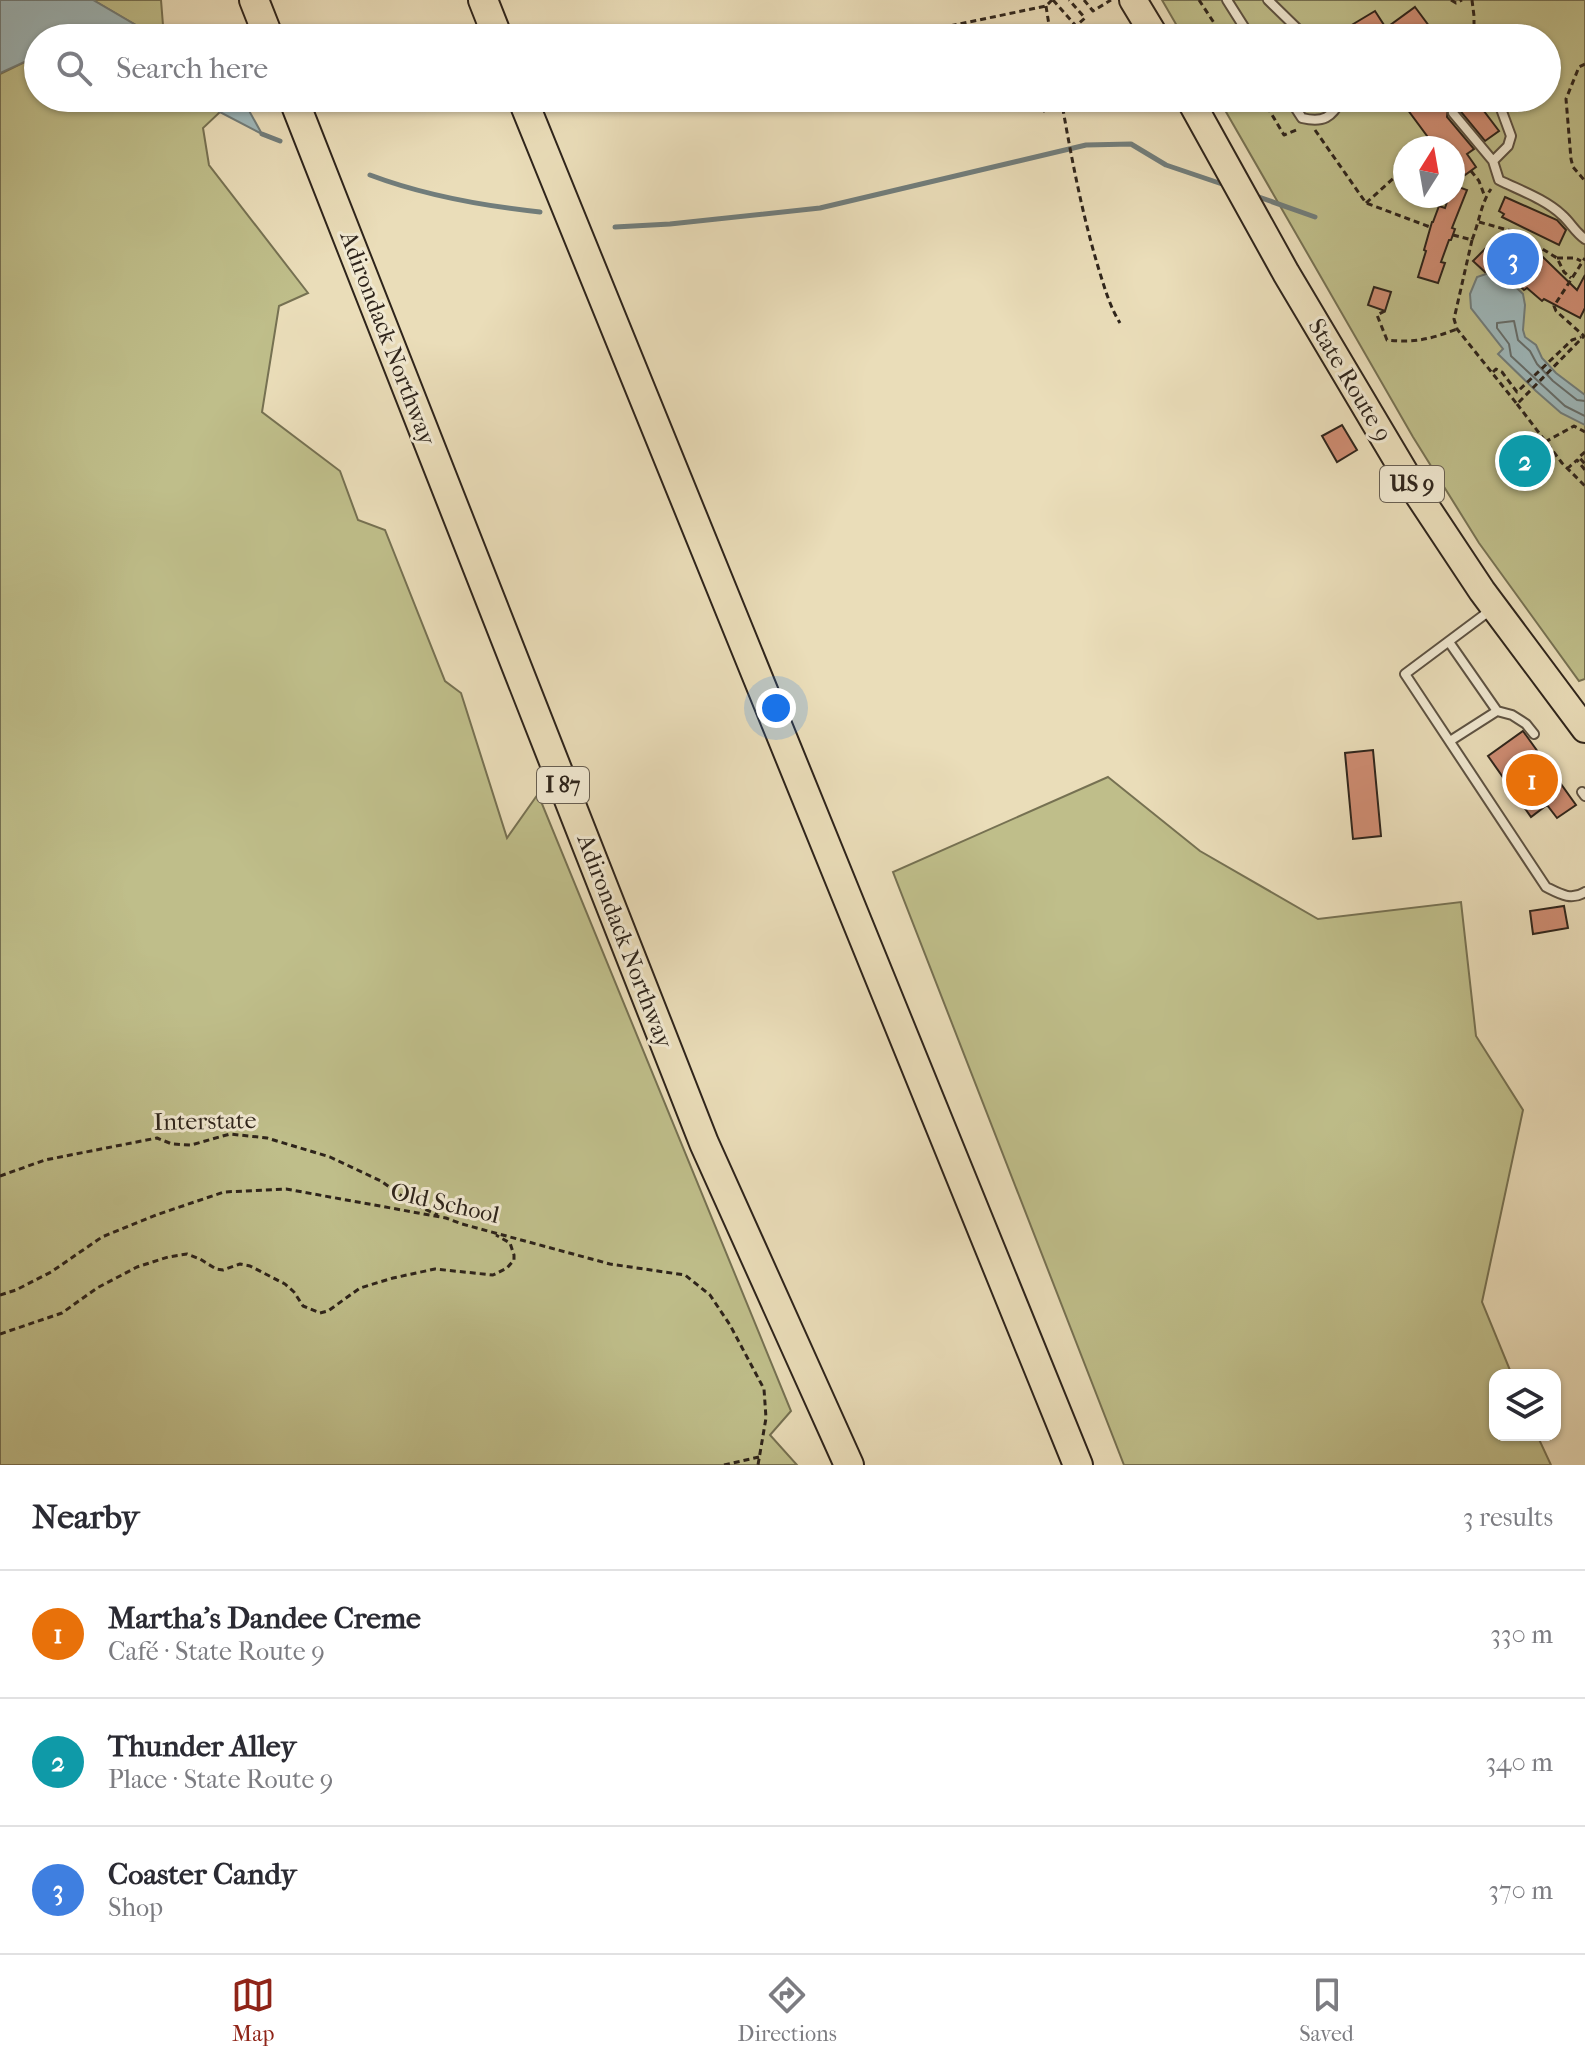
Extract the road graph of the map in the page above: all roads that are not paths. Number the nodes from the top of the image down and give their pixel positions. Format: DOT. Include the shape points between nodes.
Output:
graph roads {
  1 [pos="254,0"];
  2 [pos="483,0"];
  3 [pos="1133,0"];
  4 [pos="1227,0"];
  5 [pos="1268,0"];
  6 [pos="263,24"];
  7 [pos="492,24"];
  8 [pos="1148,24"];
  9 [pos="1242,24"];
  10 [pos="1293,24"];
  11 [pos="299,112"];
  12 [pos="528,112"];
  13 [pos="1197,112"];
  14 [pos="1298,112"];
  15 [pos="1332,112"];
  16 [pos="1502,112"];
  17 [pos="1453,113"];
  18 [pos="1493,161"];
  19 [pos="1499,180"];
  20 [pos="1488,193"];
  21 [pos="1585,239"];
  22 [pos="1494,608"];
  23 [pos="1449,642"];
  24 [pos="1497,711"];
  25 [pos="1585,729"];
  26 [pos="1534,734"];
  27 [pos="1450,741"];
  28 [pos="1585,892"];
  29 [pos="849,1465"];
  30 [pos="1078,1465"];
  1 -- 6 [label="highway"];
  2 -- 7 [label="highway"];
  3 -- 8 [label="main road"];
  4 -- 9 [label="lane"];
  5 -- 10 [label="lane"];
  11 -- 29 [label="highway, Adirondack Northway / I 87" via="704,1143"];
  12 -- 30 [label="highway"];
  13 -- 22 [label="main road, State Route 9 / US 9" via="1415,490"];
  14 -- 15 [label="lane" via="1316,121"];
  16 -- 18 [label="lane" via="1511,136"];
  17 -- 18 [label="lane"];
  18 -- 19 [label="lane"];
  19 -- 20 [label="lane"];
  19 -- 21 [label="lane" via="1554,209"];
  22 -- 23 [label="lane"];
  22 -- 25 [label="main road, State Route 9 / US 9"];
  23 -- 24 [label="lane"];
  23 -- 27 [label="lane" via="1405,674"];
  24 -- 26 [label="lane" via="1512,715"];
  24 -- 27 [label="lane"];
  27 -- 28 [label="lane" via="1546,887 1567,897"];
}
